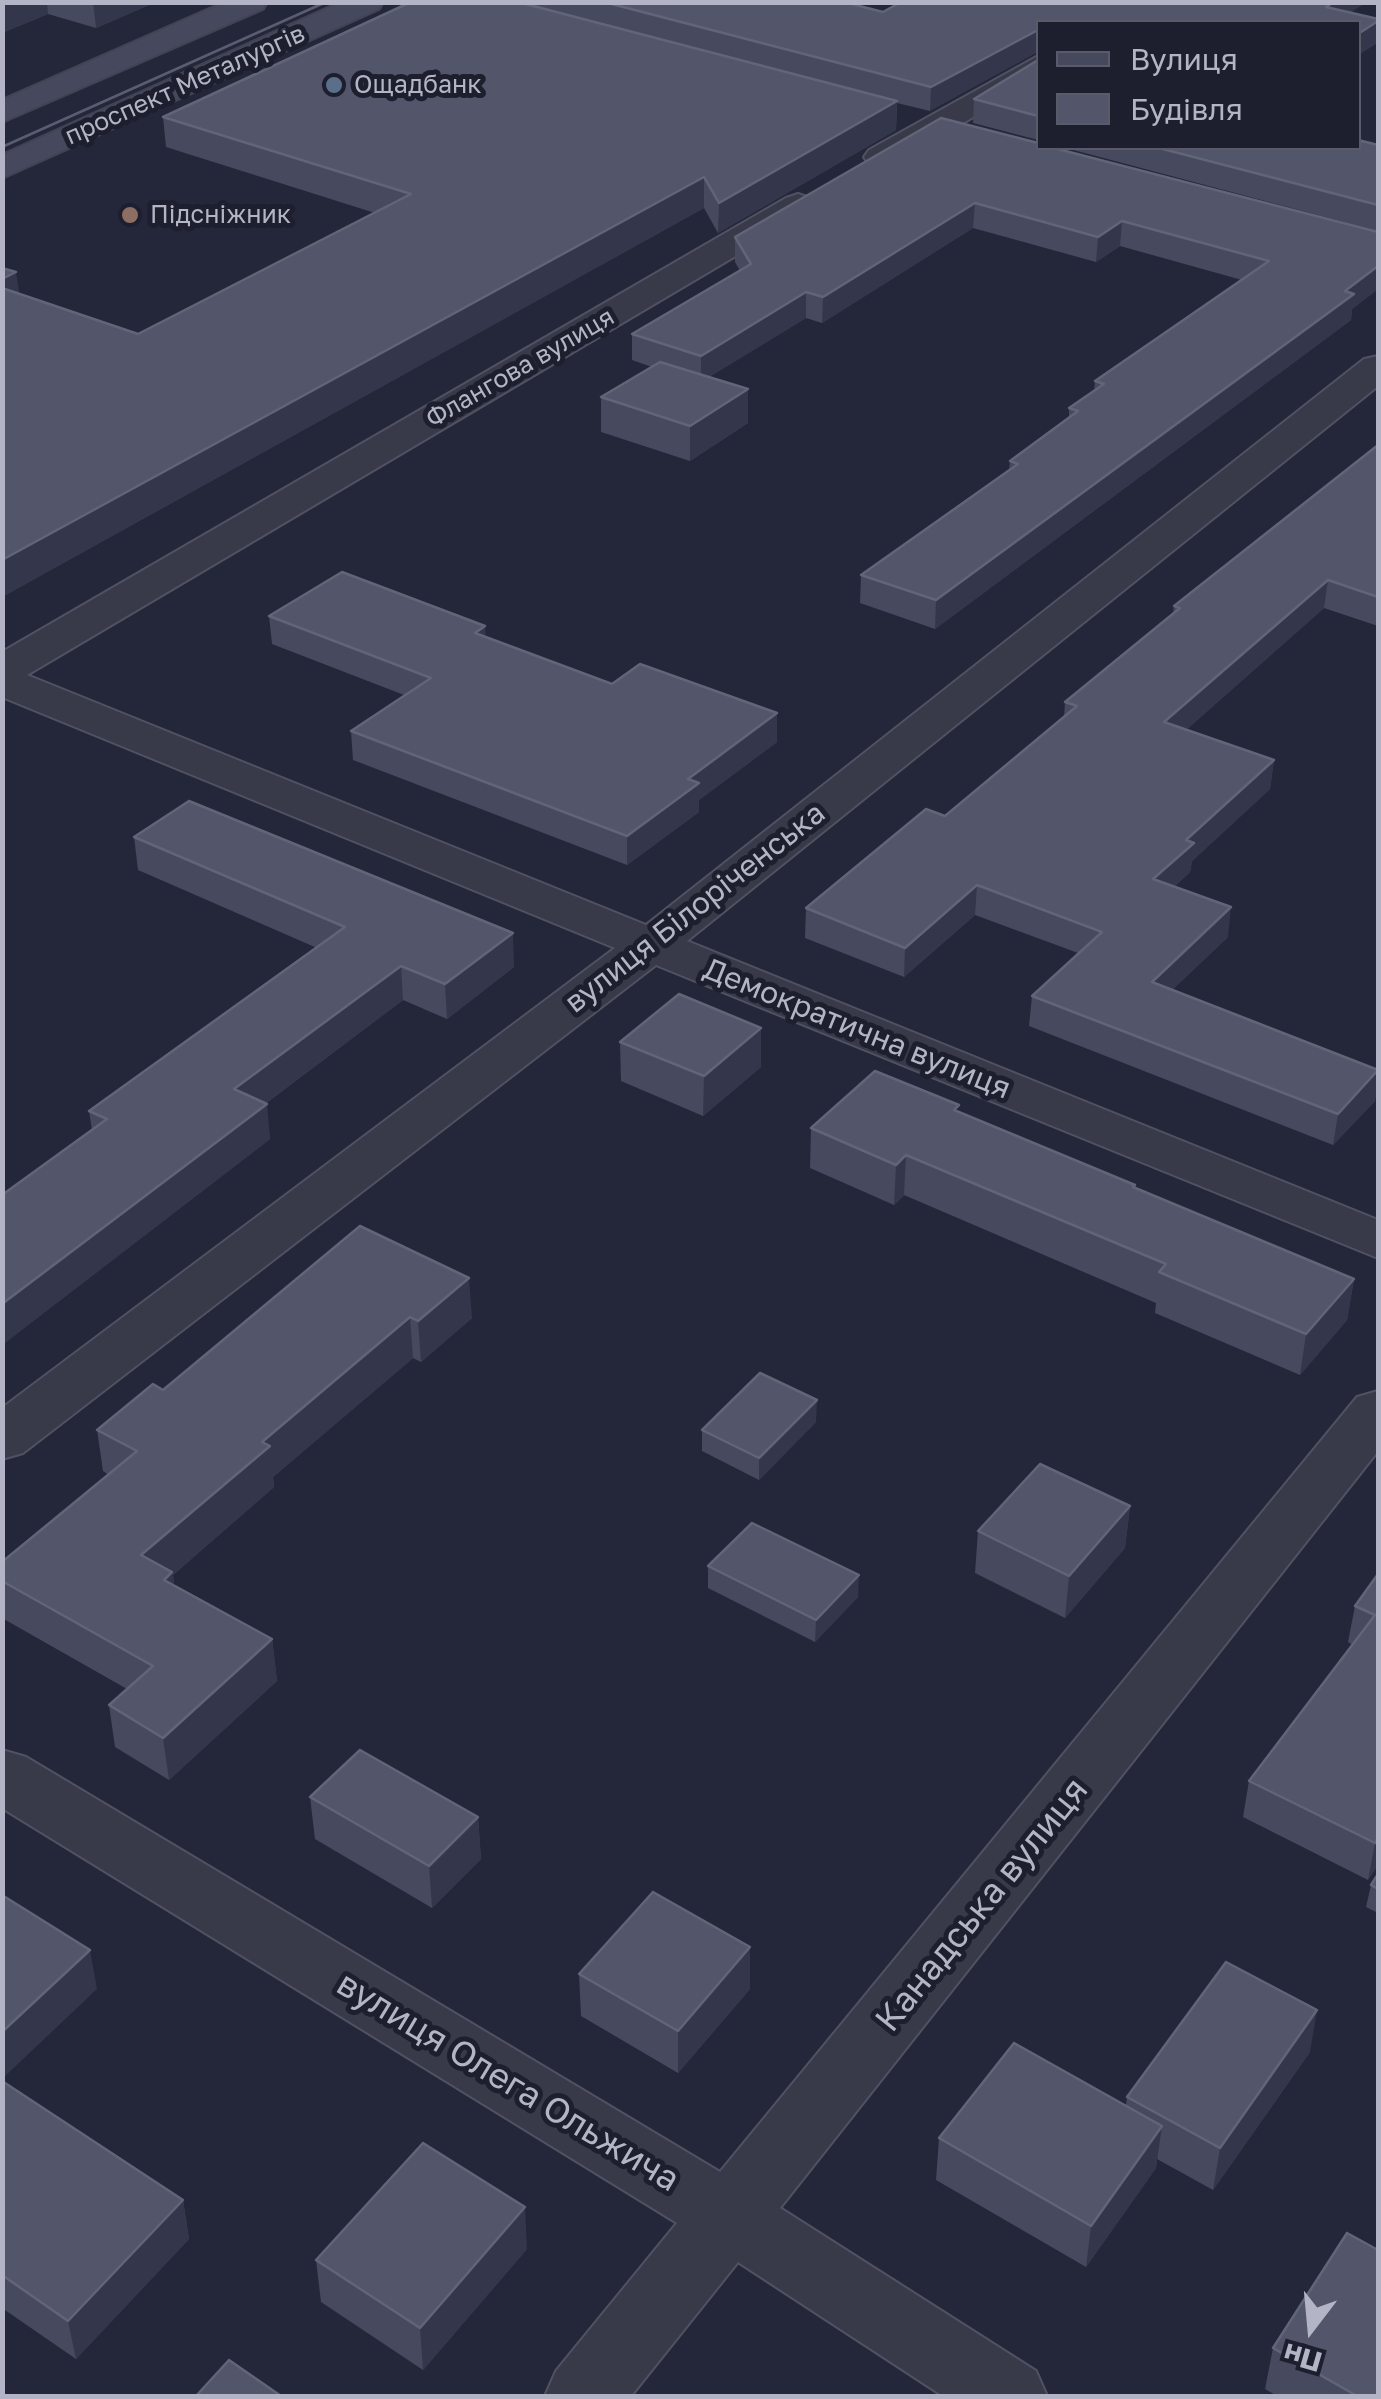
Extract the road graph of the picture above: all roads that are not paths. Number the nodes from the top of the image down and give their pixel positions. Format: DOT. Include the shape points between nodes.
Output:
graph roads {
  1 [pos="252,2"];
  2 [pos="368,2"];
  3 [pos="1036,67"];
  4 [pos="2,112"];
  5 [pos="894,116"];
  6 [pos="933,126"];
  7 [pos="970,136"];
  8 [pos="2,168"];
  9 [pos="1378,367"];
  10 [pos="2,671"];
  11 [pos="2,681"];
  12 [pos="651,945"];
  13 [pos="1378,1240"];
  14 [pos="1378,1411"];
  15 [pos="2,1439"];
  16 [pos="2,1775"];
  17 [pos="731,2217"];
  18 [pos="584,2396"];
  19 [pos="1008,2396"];
  1 -- 4 [label="main road, проспект Металургів"];
  2 -- 8 [label="main road, проспект Металургів"];
  3 -- 6 [label="street, Флангова вулиця"];
  5 -- 6 [label="street"];
  6 -- 7 [label="street"];
  6 -- 10 [label="street, Флангова вулиця"];
  9 -- 12 [label="street, вулиця Білоріченська"];
  11 -- 12 [label="street, Демократична вулиця"];
  12 -- 13 [label="street, Демократична вулиця"];
  12 -- 15 [label="street, вулиця Білоріченська"];
  14 -- 17 [label="street, Канадська вулиця"];
  16 -- 17 [label="street, вулиця Олега Ольжича"];
  17 -- 18 [label="street, Канадська вулиця"];
  17 -- 19 [label="street, вулиця Олега Ольжича"];
}
